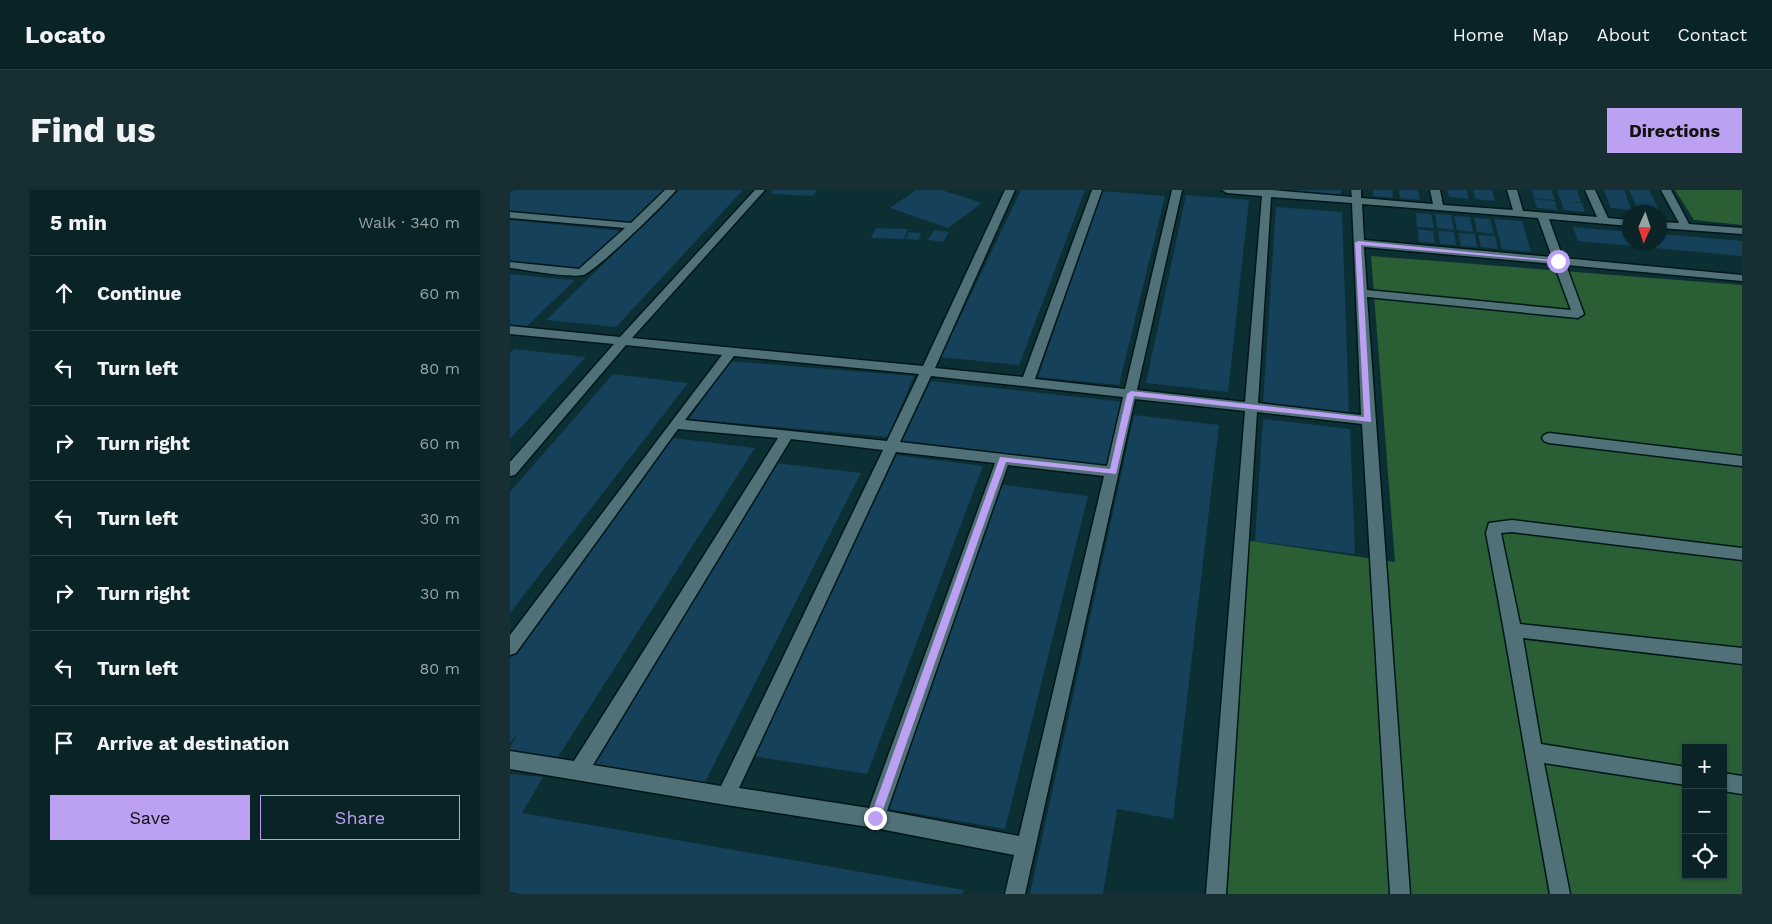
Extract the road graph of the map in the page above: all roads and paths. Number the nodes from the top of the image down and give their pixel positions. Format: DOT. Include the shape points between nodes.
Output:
graph roads {
  1 [pos="671,190"];
  2 [pos="760,190"];
  3 [pos="1010,190"];
  4 [pos="1097,190"];
  5 [pos="1177,190"];
  6 [pos="1227,190"];
  7 [pos="1435,190"];
  8 [pos="1512,190"];
  9 [pos="1590,190"];
  10 [pos="1666,190"];
  11 [pos="1267,192"];
  12 [pos="1356,195"];
  13 [pos="1438,207"];
  14 [pos="1519,213"];
  15 [pos="510,215"];
  16 [pos="1542,215"];
  17 [pos="1604,221"];
  18 [pos="1622,222"];
  19 [pos="634,226"];
  20 [pos="1667,226"];
  21 [pos="1686,227"];
  22 [pos="1742,231"];
  23 [pos="1358,243"];
  24 [pos="1558,261"];
  25 [pos="510,265"];
  26 [pos="1742,278"];
  27 [pos="1362,293"];
  28 [pos="510,330"];
  29 [pos="622,342"];
  30 [pos="730,353"];
  31 [pos="928,372"];
  32 [pos="1028,382"];
  33 [pos="1131,394"];
  34 [pos="1250,408"];
  35 [pos="1368,420"];
  36 [pos="675,424"];
  37 [pos="787,434"];
  38 [pos="1549,438"];
  39 [pos="892,446"];
  40 [pos="1003,459"];
  41 [pos="1742,460"];
  42 [pos="510,471"];
  43 [pos="1114,472"];
  44 [pos="1742,554"];
  45 [pos="1514,630"];
  46 [pos="510,648"];
  47 [pos="1742,656"];
  48 [pos="1533,752"];
  49 [pos="510,760"];
  50 [pos="578,772"];
  51 [pos="1682,775"];
  52 [pos="1727,783"];
  53 [pos="1742,785"];
  54 [pos="726,796"];
  55 [pos="875,818"];
  56 [pos="1026,847"];
  57 [pos="1015,894"];
  58 [pos="1216,894"];
  59 [pos="1400,894"];
  60 [pos="1560,894"];
  1 -- 19 [label="street"];
  2 -- 29 [label="street"];
  3 -- 31 [label="street"];
  4 -- 32 [label="street"];
  5 -- 33 [label="street"];
  6 -- 11 [label="street"];
  7 -- 13 [label="street"];
  8 -- 14 [label="street"];
  9 -- 17 [label="street"];
  10 -- 21 [label="street"];
  11 -- 12 [label="street"];
  11 -- 34 [label="street"];
  12 -- 13 [label="street"];
  12 -- 23 [label="street"];
  13 -- 14 [label="street"];
  14 -- 16 [label="street"];
  15 -- 19 [label="street"];
  16 -- 17 [label="street"];
  16 -- 24 [label="street"];
  17 -- 18 [label="street"];
  19 -- 25 [label="street" via="582,272"];
  20 -- 21 [label="street"];
  21 -- 22 [label="street"];
  23 -- 24 [label="street"];
  23 -- 27 [label="street"];
  24 -- 26 [label="street"];
  24 -- 27 [label="street" via="1578,314"];
  27 -- 35 [label="street"];
  28 -- 29 [label="street"];
  29 -- 30 [label="street"];
  29 -- 42 [label="street"];
  30 -- 31 [label="street"];
  30 -- 36 [label="street"];
  31 -- 32 [label="street"];
  31 -- 39 [label="street"];
  32 -- 33 [label="street"];
  33 -- 34 [label="street"];
  33 -- 43 [label="street"];
  34 -- 35 [label="street"];
  34 -- 58 [label="street"];
  35 -- 59 [label="street"];
  36 -- 37 [label="street"];
  36 -- 46 [label="street"];
  37 -- 39 [label="street"];
  37 -- 50 [label="street"];
  38 -- 41 [label="street"];
  39 -- 40 [label="street"];
  39 -- 54 [label="street"];
  40 -- 43 [label="street"];
  40 -- 55 [label="street"];
  43 -- 56 [label="street"];
  44 -- 45 [label="street" via="1512,526 1494,527"];
  45 -- 47 [label="street"];
  45 -- 48 [label="street"];
  48 -- 51 [label="street"];
  48 -- 60 [label="street"];
  49 -- 50 [label="street"];
  50 -- 54 [label="street"];
  52 -- 53 [label="street"];
  54 -- 55 [label="street"];
  55 -- 56 [label="street"];
  56 -- 57 [label="street"];
}
